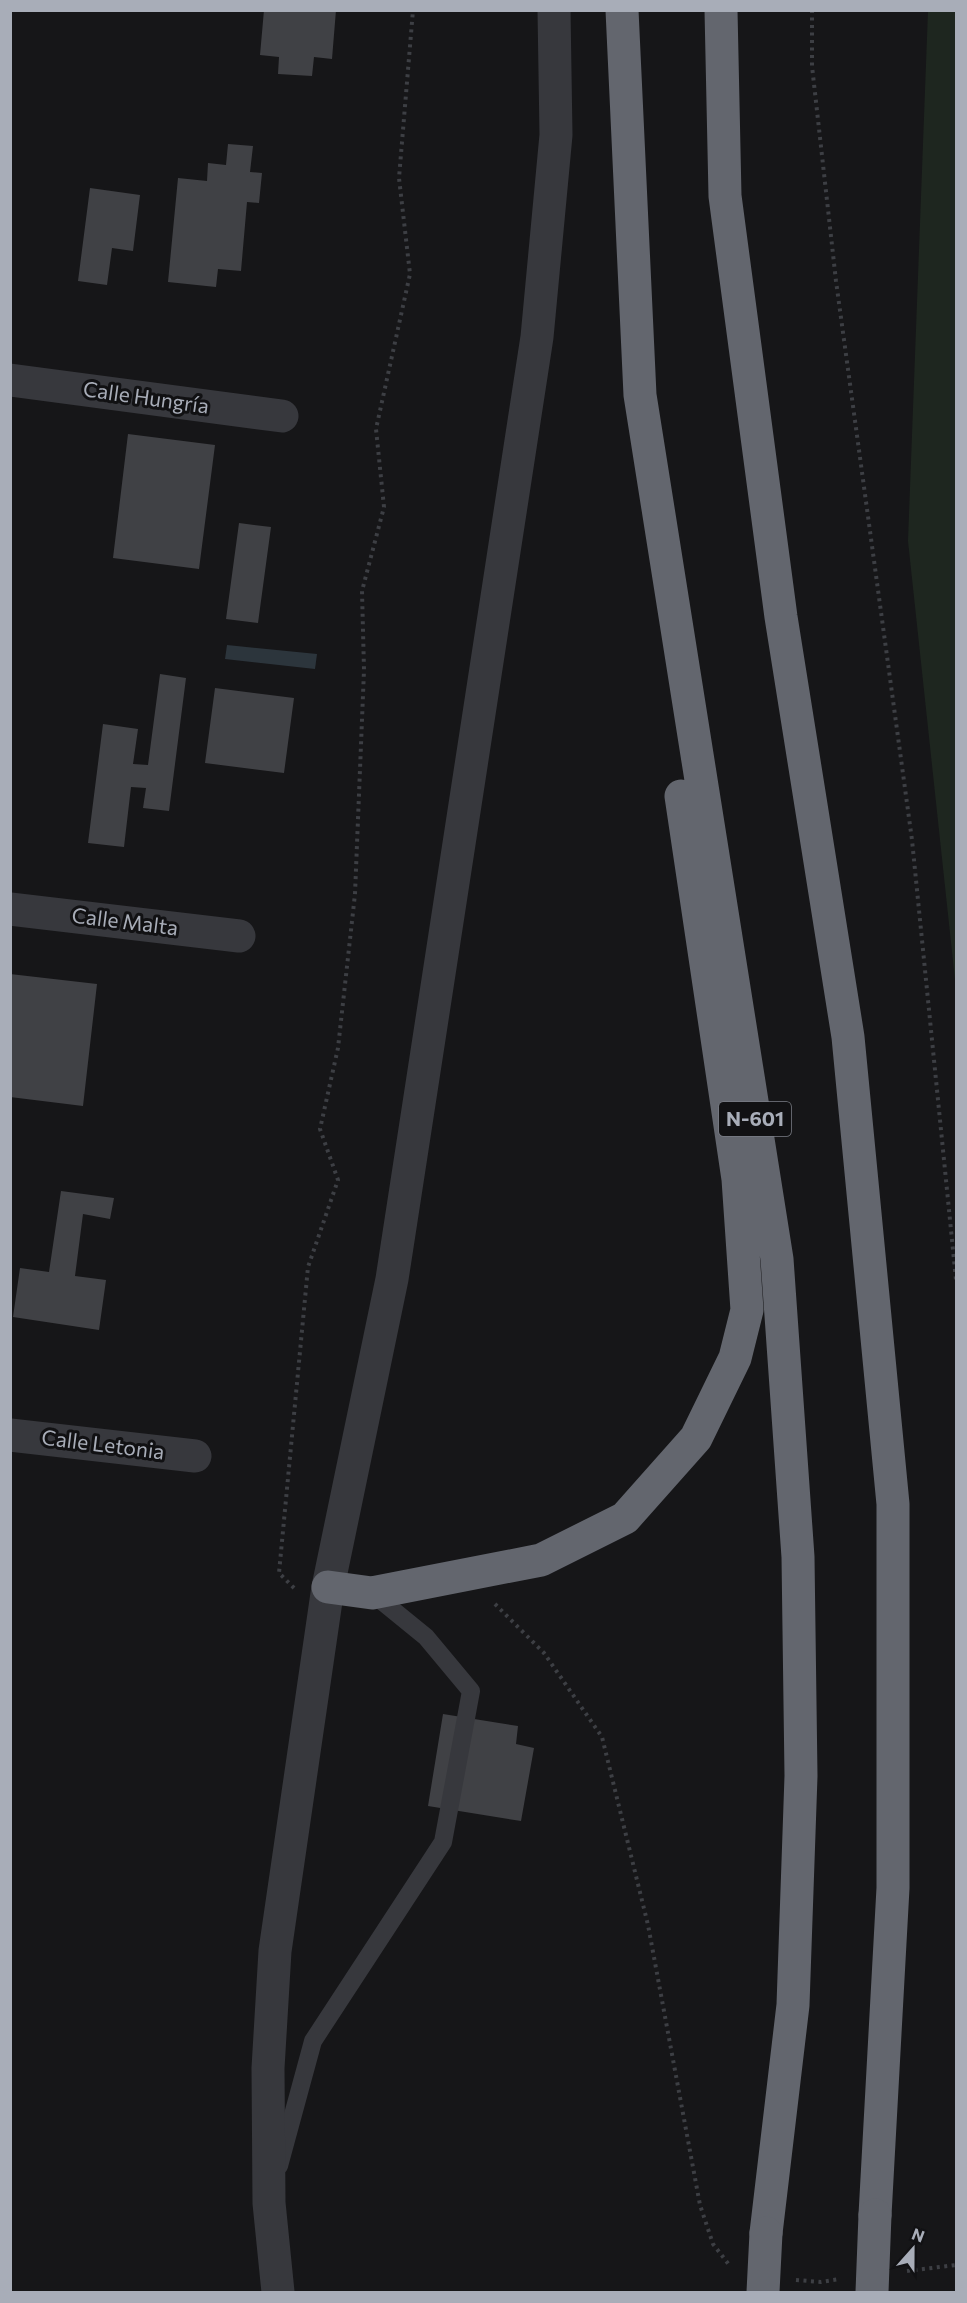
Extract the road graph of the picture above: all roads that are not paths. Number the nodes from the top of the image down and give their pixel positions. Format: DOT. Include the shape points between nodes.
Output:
graph roads {
  1 [pos="554,10"];
  2 [pos="622,10"];
  3 [pos="721,10"];
  4 [pos="10,380"];
  5 [pos="640,394"];
  6 [pos="282,416"];
  7 [pos="10,909"];
  8 [pos="239,936"];
  9 [pos="10,1435"];
  10 [pos="195,1456"];
  11 [pos="328,1587"];
  12 [pos="372,1593"];
  13 [pos="269,2203"];
  14 [pos="774,2286"];
  15 [pos="857,2286"];
  16 [pos="278,2292"];
  1 -- 11 [label="street" via="556,135 535,349 393,1279"];
  2 -- 5 [label="highway, N-601"];
  3 -- 15 [label="highway, bridge" via="725,196 781,616 848,1037 893,1504 893,1888 875,2215"];
  4 -- 6 [label="street, Calle Hungría"];
  5 -- 12 [label="highway" via="669,715 738,1179 747,1310 735,1358 696,1438 625,1518 541,1560"];
  5 -- 14 [label="highway, N-601, bridge" via="777,1259 798,1545 801,1776 794,2005 766,2233"];
  7 -- 8 [label="street, Calle Malta"];
  9 -- 10 [label="street, Calle Letonia"];
  11 -- 12 [label="highway"];
  11 -- 13 [label="street" via="275,1951 268,2068"];
  12 -- 13 [label="lane" via="426,1638 471,1691 443,1842 314,2041"];
  13 -- 16 [label="street"];
}
